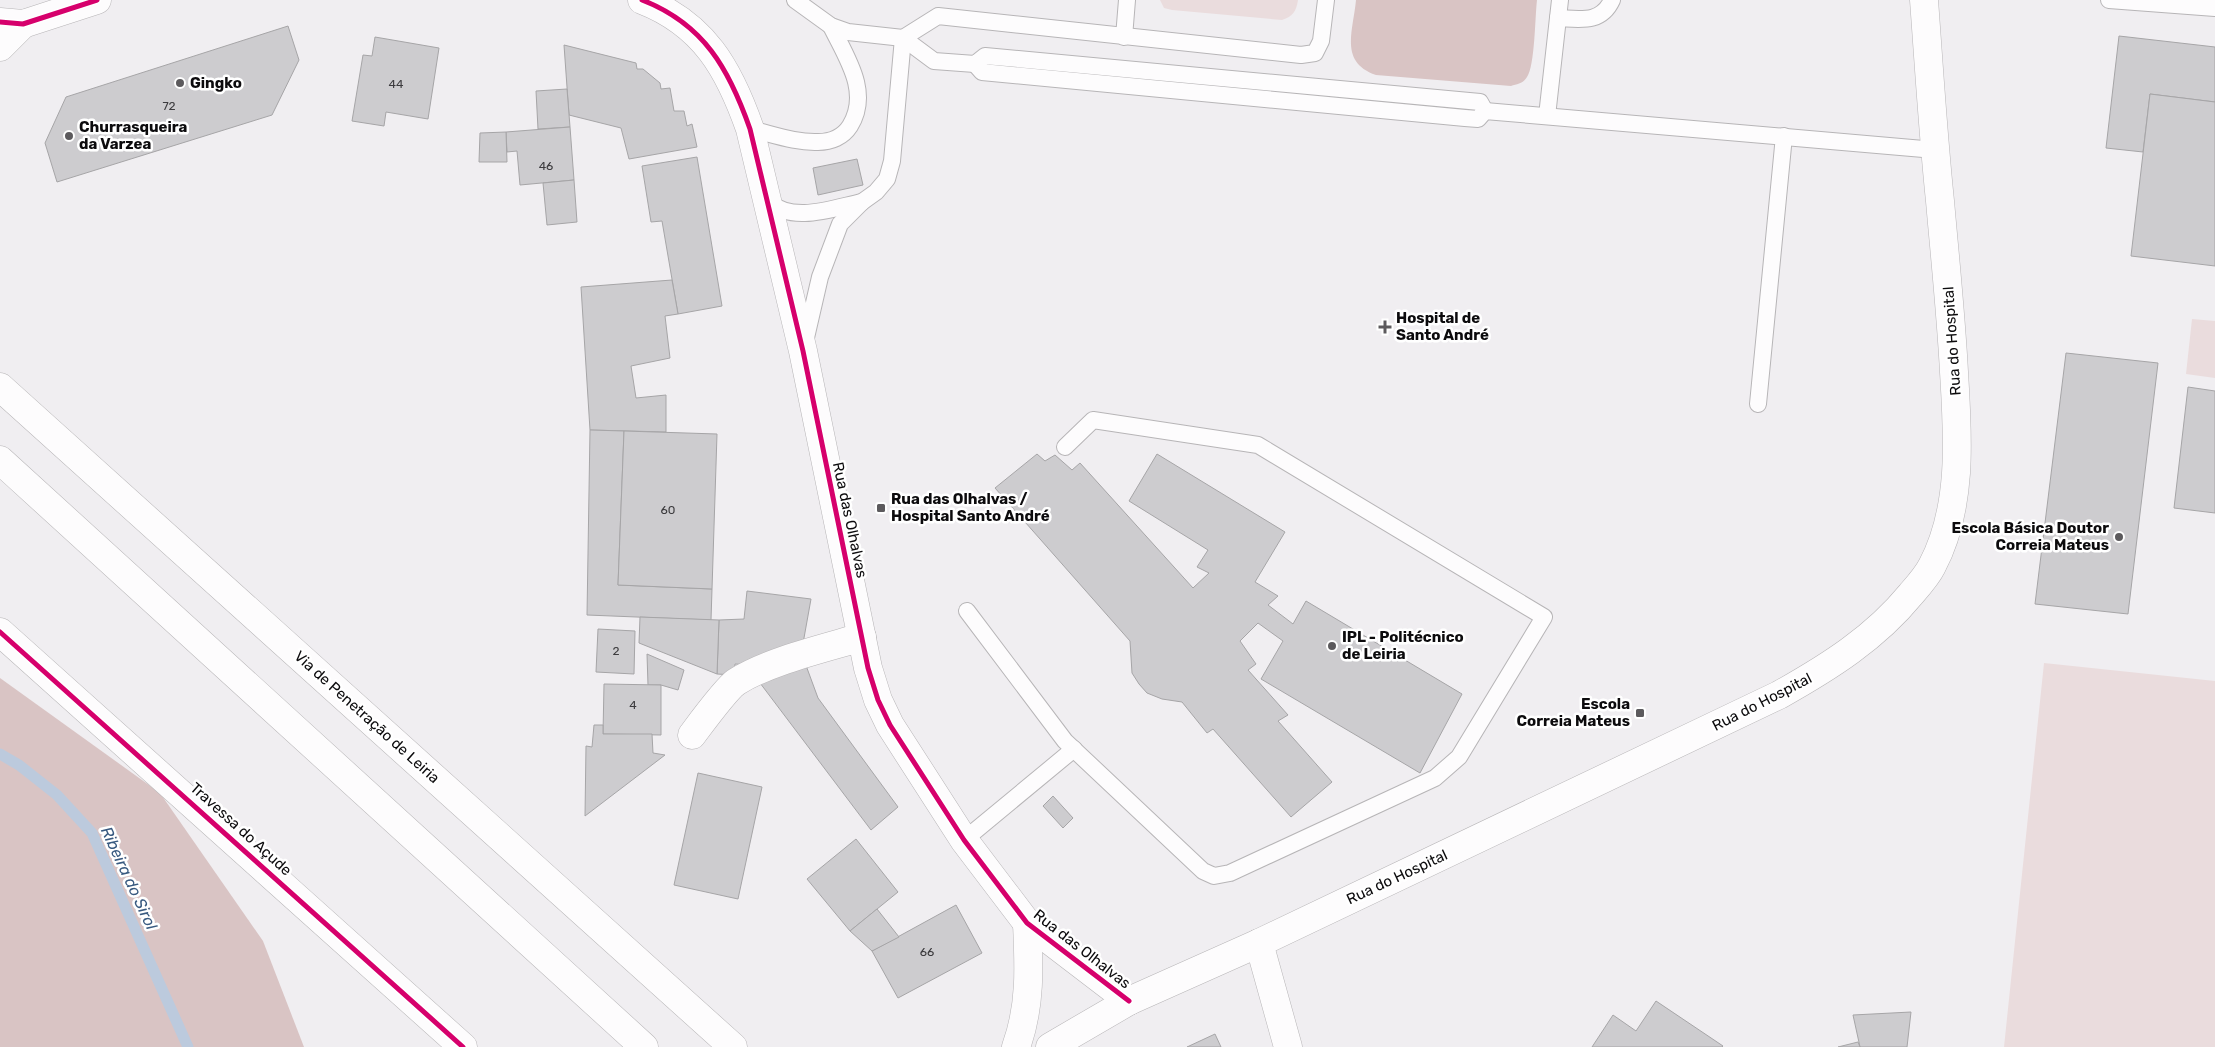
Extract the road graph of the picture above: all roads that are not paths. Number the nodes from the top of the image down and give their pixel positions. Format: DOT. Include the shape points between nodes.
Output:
graph roads {
  1 [pos="97,0"];
  2 [pos="642,0"];
  3 [pos="795,0"];
  4 [pos="1127,0"];
  5 [pos="1326,0"];
  6 [pos="1560,0"];
  7 [pos="1612,0"];
  8 [pos="1924,0"];
  9 [pos="2109,0"];
  10 [pos="2215,8"];
  11 [pos="1558,18"];
  12 [pos="12,23"];
  13 [pos="832,26"];
  14 [pos="1124,37"];
  15 [pos="903,38"];
  16 [pos="0,47"];
  17 [pos="1548,116"];
  18 [pos="750,130"];
  19 [pos="1784,136"];
  20 [pos="1935,150"];
  21 [pos="768,201"];
  22 [pos="862,202"];
  23 [pos="803,351"];
  24 [pos="0,387"];
  25 [pos="1758,404"];
  26 [pos="1065,446"];
  27 [pos="0,460"];
  28 [pos="967,611"];
  29 [pos="0,632"];
  30 [pos="862,637"];
  31 [pos="692,735"];
  32 [pos="1074,749"];
  33 [pos="964,840"];
  34 [pos="1027,923"];
  35 [pos="1259,942"];
  36 [pos="1129,1001"];
  37 [pos="464,1047"];
  38 [pos="644,1047"];
  39 [pos="733,1047"];
  40 [pos="1016,1047"];
  41 [pos="1050,1047"];
  42 [pos="1288,1047"];
  1 -- 12 [label="main road"];
  2 -- 18 [label="main road, Rua das Olhalvas" via="682,20 701,37 717,57 740,100"];
  3 -- 13 [label="lane"];
  4 -- 14 [label="lane"];
  5 -- 14 [label="lane" via="1322,41 1315,53 1301,55"];
  6 -- 11 [label="lane"];
  7 -- 11 [label="lane" via="1601,15 1590,20"];
  8 -- 20 [label="main road, Rua do Hospital"];
  9 -- 10 [label="lane"];
  11 -- 17 [label="lane"];
  12 -- 16 [label="main road"];
  13 -- 15 [label="lane" via="848,32"];
  13 -- 18 [label="lane" via="858,86 855,119 846,132 835,140 818,142"];
  14 -- 15 [label="lane" via="938,16"];
  15 -- 17 [label="lane" via="934,61 975,64 985,56 1480,102 1486,111"];
  15 -- 22 [label="lane" via="892,161 887,179"];
  17 -- 19 [label="lane"];
  18 -- 21 [label="main road, Rua das Olhalvas"];
  19 -- 20 [label="lane"];
  19 -- 25 [label="lane"];
  20 -- 35 [label="main road, Rua do Hospital" via="1952,320 1958,434 1956,472 1940,550 1931,569 1896,614 1849,654 1779,695"];
  21 -- 22 [label="lane" via="786,211 815,213"];
  21 -- 23 [label="main road, Rua das Olhalvas"];
  22 -- 23 [label="lane" via="840,224 820,277"];
  23 -- 30 [label="main road, Rua das Olhalvas"];
  24 -- 39 [label="main road, Via de Penetração de Leiria"];
  26 -- 32 [label="lane" via="1093,420 1258,445 1544,617 1460,757 1435,778 1230,873 1214,876 1203,872"];
  27 -- 38 [label="main road"];
  28 -- 32 [label="lane"];
  29 -- 37 [label="main road, Travessa do Açude"];
  30 -- 31 [label="main road" via="770,667 735,683"];
  30 -- 33 [label="main road, Rua das Olhalvas" via="878,700 890,725"];
  32 -- 33 [label="lane"];
  33 -- 34 [label="main road, Rua das Olhalvas"];
  34 -- 36 [label="main road, Rua das Olhalvas"];
  34 -- 40 [label="main road, Rua das Olhalvas" via="1028,1001"];
  35 -- 36 [label="main road, Rua do Hospital"];
  35 -- 42 [label="main road"];
  36 -- 41 [label="main road, Rua do Hospital"];
}
